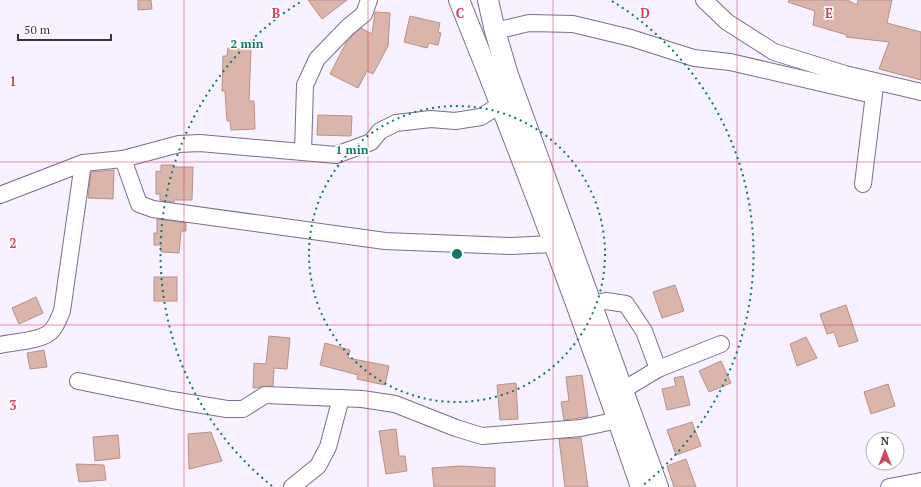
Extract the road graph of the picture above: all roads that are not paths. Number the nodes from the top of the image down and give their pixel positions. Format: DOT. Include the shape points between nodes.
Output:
graph roads {
  1 [pos="369,0"];
  2 [pos="459,0"];
  3 [pos="488,0"];
  4 [pos="704,0"];
  5 [pos="495,31"];
  6 [pos="500,78"];
  7 [pos="875,88"];
  8 [pos="921,92"];
  9 [pos="500,104"];
  10 [pos="303,152"];
  11 [pos="123,159"];
  12 [pos="84,163"];
  13 [pos="863,184"];
  14 [pos="0,195"];
  15 [pos="553,244"];
  16 [pos="591,304"];
  17 [pos="721,344"];
  18 [pos="0,345"];
  19 [pos="658,369"];
  20 [pos="78,380"];
  21 [pos="623,390"];
  22 [pos="341,398"];
  23 [pos="618,420"];
  24 [pos="921,481"];
  25 [pos="292,487"];
  26 [pos="641,487"];
  27 [pos="658,487"];
  28 [pos="889,487"];
  1 -- 10 [label="street" via="364,14 317,59 305,85"];
  2 -- 6 [label="main road"];
  3 -- 5 [label="main road"];
  4 -- 7 [label="street" via="727,22 774,52 845,74"];
  5 -- 6 [label="main road"];
  5 -- 7 [label="street" via="529,23 573,24 631,38 694,58"];
  6 -- 9 [label="main road"];
  6 -- 16 [label="main road"];
  7 -- 8 [label="street"];
  7 -- 13 [label="street"];
  9 -- 10 [label="street" via="481,117 455,121 431,119 396,123 380,131 371,142 336,155"];
  9 -- 15 [label="main road"];
  10 -- 11 [label="street" via="200,143 180,144"];
  11 -- 12 [label="street"];
  11 -- 15 [label="street" via="139,204 153,209 385,242 511,246"];
  12 -- 14 [label="street"];
  12 -- 18 [label="street" via="62,311 58,320 50,333 43,337"];
  15 -- 23 [label="main road"];
  16 -- 19 [label="street" via="606,301 626,304 644,330"];
  16 -- 21 [label="main road"];
  17 -- 19 [label="street"];
  19 -- 21 [label="street"];
  20 -- 22 [label="street" via="226,409 243,409 265,395"];
  21 -- 27 [label="main road"];
  22 -- 23 [label="street" via="395,404 482,436 581,428"];
  22 -- 25 [label="street" via="328,447 318,466"];
  23 -- 26 [label="main road"];
  24 -- 28 [label="street"];
}
